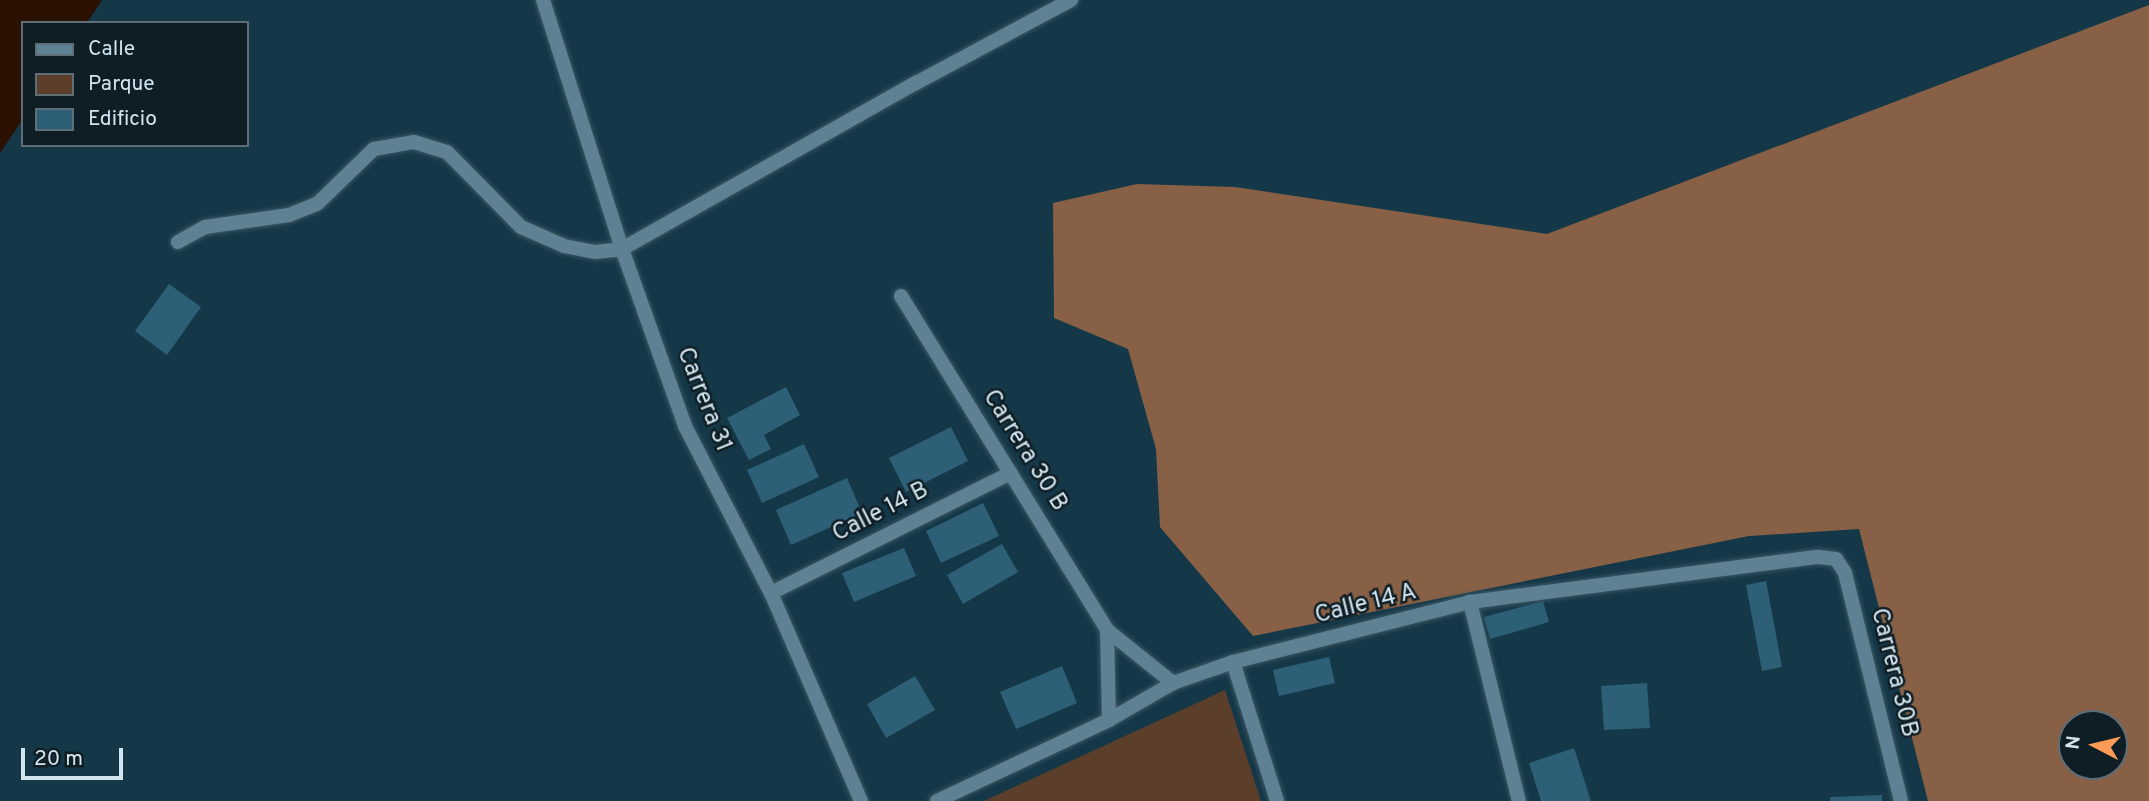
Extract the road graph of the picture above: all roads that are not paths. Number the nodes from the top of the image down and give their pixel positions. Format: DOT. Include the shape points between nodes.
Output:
graph roads {
  1 [pos="543,0"];
  2 [pos="1071,0"];
  3 [pos="178,242"];
  4 [pos="622,249"];
  5 [pos="901,296"];
  6 [pos="1011,473"];
  7 [pos="1836,559"];
  8 [pos="771,593"];
  9 [pos="1470,602"];
  10 [pos="1107,630"];
  11 [pos="1233,662"];
  12 [pos="1173,683"];
  13 [pos="1109,720"];
  14 [pos="861,801"];
  15 [pos="937,801"];
  16 [pos="1277,801"];
  17 [pos="1519,801"];
  18 [pos="1901,801"];
  1 -- 4 [label="street, Carrera 31"];
  2 -- 4 [label="street"];
  3 -- 4 [label="street" via="205,227 289,215 318,203 374,149 414,142 447,152 522,227 564,246 595,252"];
  4 -- 8 [label="street, Carrera 31" via="685,426"];
  5 -- 6 [label="street, Carrera 30 B"];
  6 -- 8 [label="street, Calle 14 B"];
  6 -- 10 [label="street, Carrera 30 B"];
  7 -- 9 [label="street, Calle 14 A" via="1818,557"];
  7 -- 18 [label="street, Carrera 30B" via="1845,573"];
  8 -- 14 [label="street, Carrera 31"];
  9 -- 11 [label="street, Calle 14 A"];
  9 -- 17 [label="street"];
  10 -- 12 [label="street, Carrera 30 B"];
  10 -- 13 [label="street"];
  11 -- 12 [label="street, Calle 14 A"];
  11 -- 16 [label="street"];
  12 -- 13 [label="street, Calle 14 A"];
  13 -- 15 [label="street, Calle 14 A"];
}
